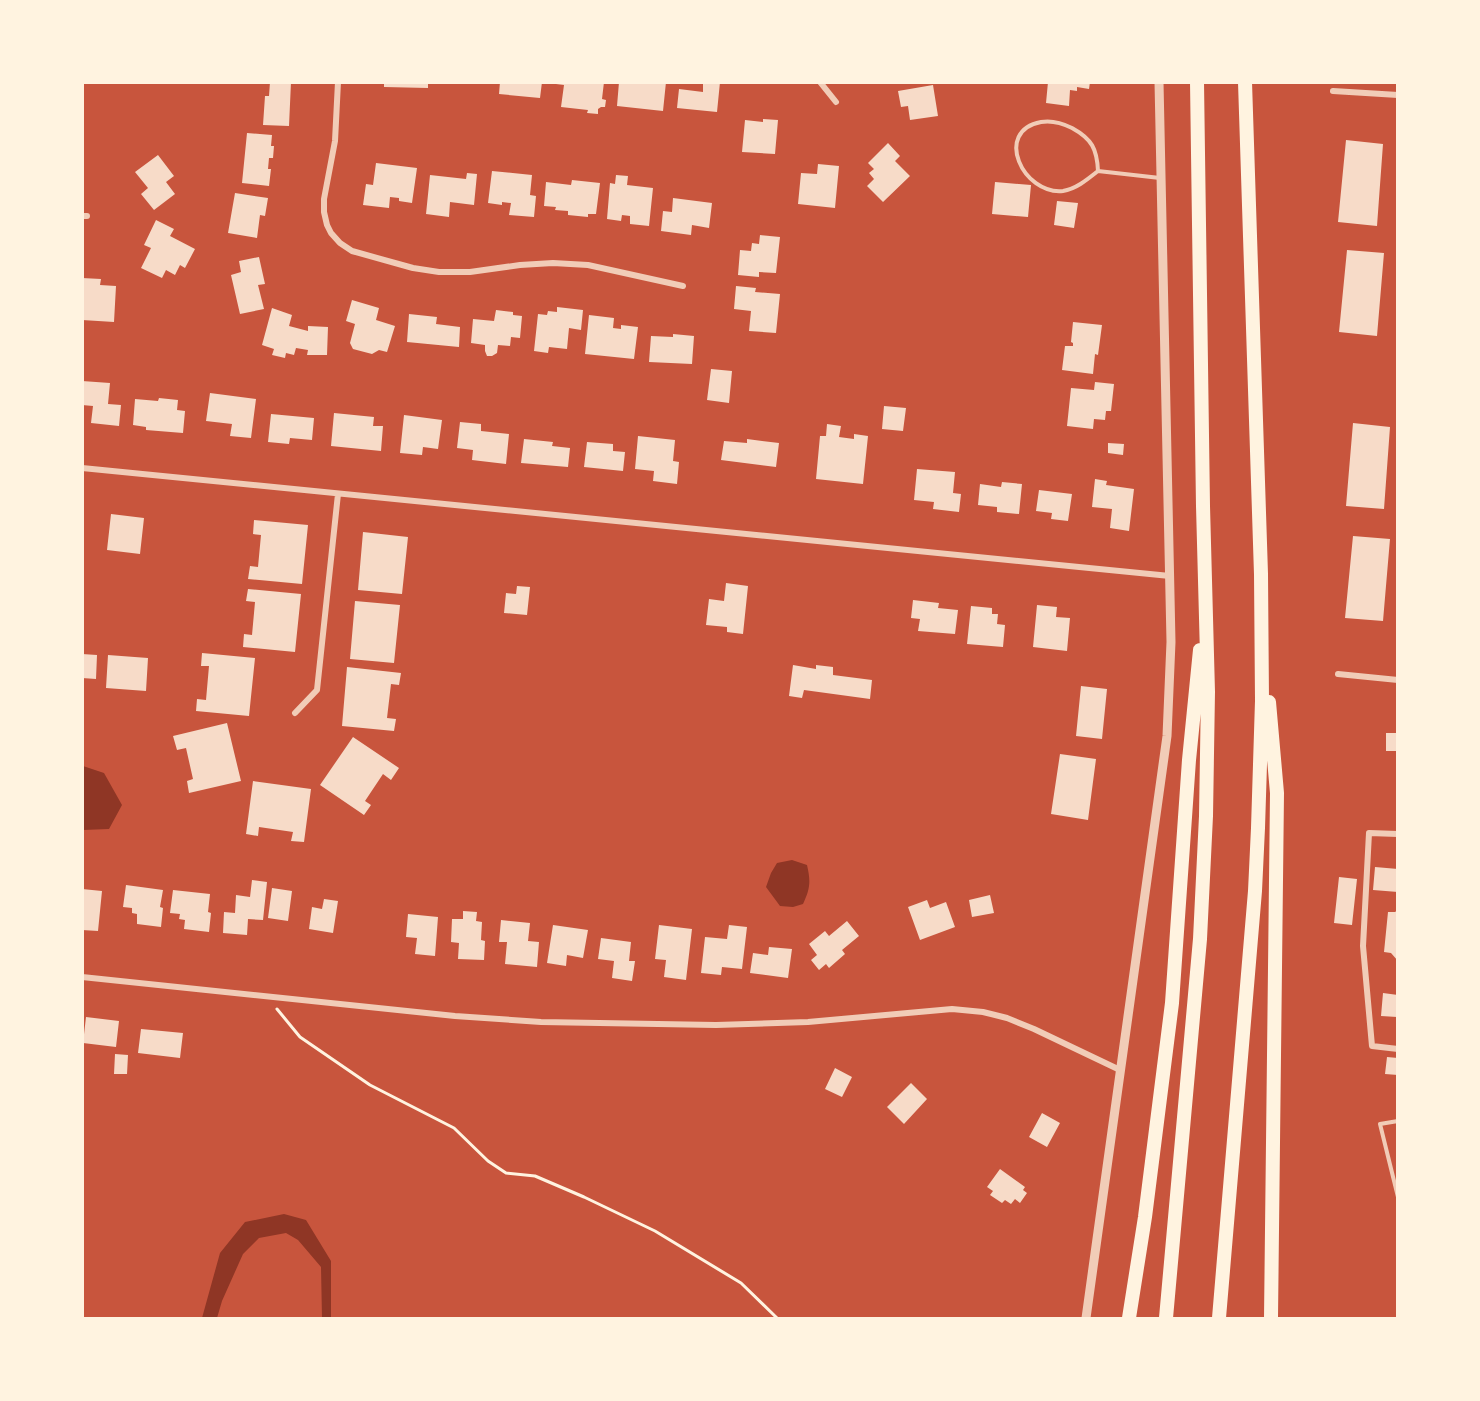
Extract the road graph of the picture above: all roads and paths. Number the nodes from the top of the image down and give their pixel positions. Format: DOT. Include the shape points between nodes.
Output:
graph roads {
  1 [pos="338,82"];
  2 [pos="820,82"];
  3 [pos="1159,82"];
  4 [pos="1197,82"];
  5 [pos="1245,82"];
  6 [pos="1333,91"];
  7 [pos="1398,95"];
  8 [pos="836,102"];
  9 [pos="1098,171"];
  10 [pos="1161,178"];
  11 [pos="683,286"];
  12 [pos="82,468"];
  13 [pos="338,494"];
  14 [pos="1170,576"];
  15 [pos="1206,594"];
  16 [pos="1261,602"];
  17 [pos="1338,674"];
  18 [pos="1398,680"];
  19 [pos="295,713"];
  20 [pos="1398,834"];
  21 [pos="82,977"];
  22 [pos="266,996"];
  23 [pos="1398,1049"];
  24 [pos="1120,1070"];
  25 [pos="1398,1120"];
  26 [pos="1398,1197"];
  27 [pos="777,1318"];
  28 [pos="1086,1318"];
  29 [pos="1129,1318"];
  30 [pos="1166,1318"];
  31 [pos="1219,1318"];
  32 [pos="1271,1318"];
  1 -- 11 [label="street" via="335,141 324,212 331,233 340,243 413,268 439,272 553,263 588,265"];
  2 -- 8 [label="street"];
  3 -- 10 [label="street"];
  4 -- 15 [label="highway"];
  5 -- 16 [label="highway"];
  6 -- 7 [label="street"];
  9 -- 9 [label="lane" via="1078,186 1050,190 1034,183 1021,168 1016,156 1017,141 1022,131 1033,124 1063,123 1093,144"];
  9 -- 10 [label="lane"];
  10 -- 14 [label="street"];
  12 -- 13 [label="street"];
  13 -- 14 [label="street"];
  13 -- 19 [label="street" via="316,690"];
  14 -- 24 [label="street" via="1167,736"];
  15 -- 29 [label="highway" via="1189,760 1172,1003"];
  15 -- 30 [label="highway" via="1207,782 1200,939"];
  16 -- 31 [label="highway" via="1262,701 1255,891"];
  16 -- 32 [label="highway" via="1277,793"];
  17 -- 18 [label="street"];
  20 -- 23 [label="street" via="1369,833 1363,946 1372,1046"];
  21 -- 22 [label="street"];
  22 -- 24 [label="street" via="541,1022 716,1025 952,1010 983,1012 1025,1025"];
  22 -- 27 [label="path" via="300,1037 370,1085 454,1128 506,1173 536,1176 655,1232 741,1283"];
  24 -- 28 [label="street"];
  25 -- 26 [label="lane" via="1380,1124"];
}
